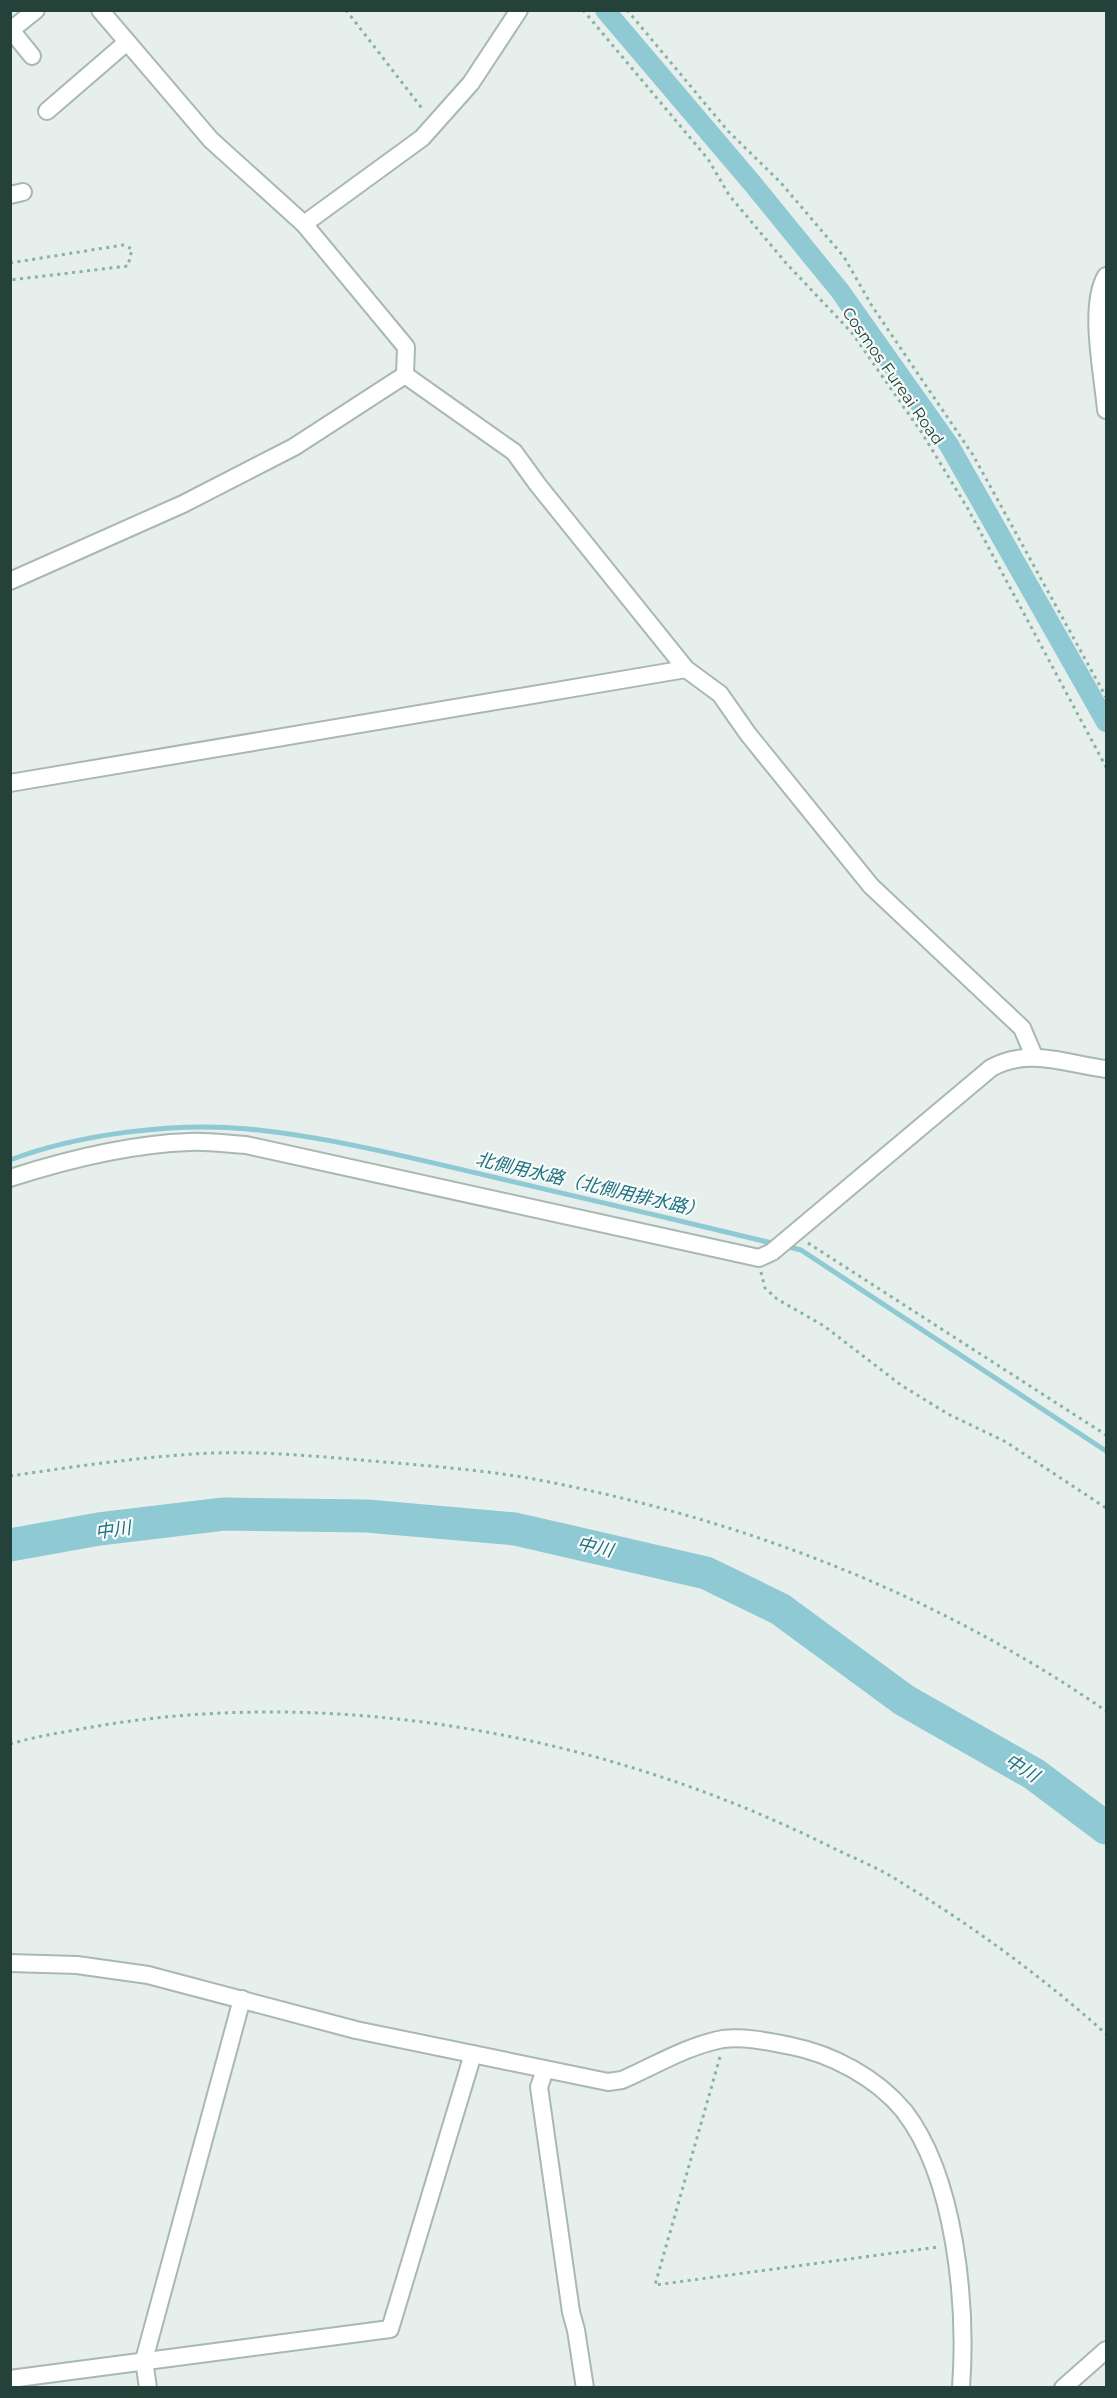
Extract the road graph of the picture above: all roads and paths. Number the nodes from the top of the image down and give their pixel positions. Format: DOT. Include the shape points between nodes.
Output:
graph roads {
  1 [pos="36,10"];
  2 [pos="100,10"];
  3 [pos="346,10"];
  4 [pos="519,10"];
  5 [pos="582,10"];
  6 [pos="627,10"];
  7 [pos="127,42"];
  8 [pos="32,56"];
  9 [pos="47,111"];
  10 [pos="434,124"];
  11 [pos="304,224"];
  12 [pos="10,263"];
  13 [pos="1107,276"];
  14 [pos="10,279"];
  15 [pos="405,375"];
  16 [pos="1107,410"];
  17 [pos="10,581"];
  18 [pos="686,669"];
  19 [pos="1107,697"];
  20 [pos="1107,767"];
  21 [pos="10,783"];
  22 [pos="1034,1056"];
  23 [pos="1107,1069"];
  24 [pos="10,1178"];
  25 [pos="791,1236"];
  26 [pos="765,1255"];
  27 [pos="1107,1435"];
  28 [pos="10,1476"];
  29 [pos="1107,1508"];
  30 [pos="1107,1711"];
  31 [pos="10,1744"];
  32 [pos="10,1963"];
  33 [pos="242,1999"];
  34 [pos="1107,2034"];
  35 [pos="725,2039"];
  36 [pos="473,2054"];
  37 [pos="545,2070"];
  38 [pos="955,2245"];
  39 [pos="1107,2350"];
  40 [pos="144,2360"];
  41 [pos="10,2379"];
  42 [pos="148,2388"];
  43 [pos="585,2388"];
  44 [pos="961,2388"];
  45 [pos="1064,2388"];
  1 -- 8 [label="street" via="11,30"];
  2 -- 7 [label="street"];
  3 -- 10 [label="path"];
  4 -- 10 [label="street" via="471,83"];
  5 -- 20 [label="path, Cosmos Fureai Road" via="708,159 729,195 852,333 922,433 968,509"];
  6 -- 19 [label="path" via="728,131 781,183 844,257 872,306 973,455"];
  7 -- 9 [label="street"];
  7 -- 11 [label="street" via="211,140"];
  10 -- 11 [label="street" via="422,138"];
  11 -- 15 [label="street" via="406,347"];
  12 -- 14 [label="path" via="123,245 132,249 128,266"];
  13 -- 16 [label="street" via="1101,285 1098,322"];
  15 -- 17 [label="street" via="284,452 183,504"];
  15 -- 18 [label="street" via="514,452"];
  18 -- 21 [label="street"];
  18 -- 22 [label="street" via="720,694 871,886 1022,1028"];
  22 -- 23 [label="street"];
  22 -- 25 [label="street" via="1002,1061 991,1068"];
  24 -- 26 [label="street" via="84,1156 136,1148 191,1142 246,1145"];
  25 -- 26 [label="street"];
  25 -- 27 [label="path"];
  26 -- 29 [label="path" via="765,1288 777,1299 824,1326 922,1399 1006,1442"];
  28 -- 30 [label="path" via="207,1454 332,1458 444,1467 543,1481 649,1504 763,1537 855,1574 1003,1646"];
  31 -- 34 [label="path" via="153,1716 268,1710 375,1716 568,1750 684,1782 785,1824 900,1881 1005,1951"];
  32 -- 33 [label="street" via="109,1968"];
  33 -- 36 [label="street" via="356,2030"];
  33 -- 40 [label="street"];
  35 -- 37 [label="street" via="622,2080 608,2082"];
  35 -- 38 [label="street" via="812,2050 854,2070 885,2092 919,2135 939,2186"];
  35 -- 38 [label="path" via="655,2284"];
  36 -- 37 [label="street"];
  36 -- 40 [label="street" via="390,2329"];
  37 -- 43 [label="street" via="539,2087"];
  38 -- 44 [label="street" via="964,2346"];
  39 -- 45 [label="street"];
  40 -- 41 [label="street"];
  40 -- 42 [label="street"];
}
